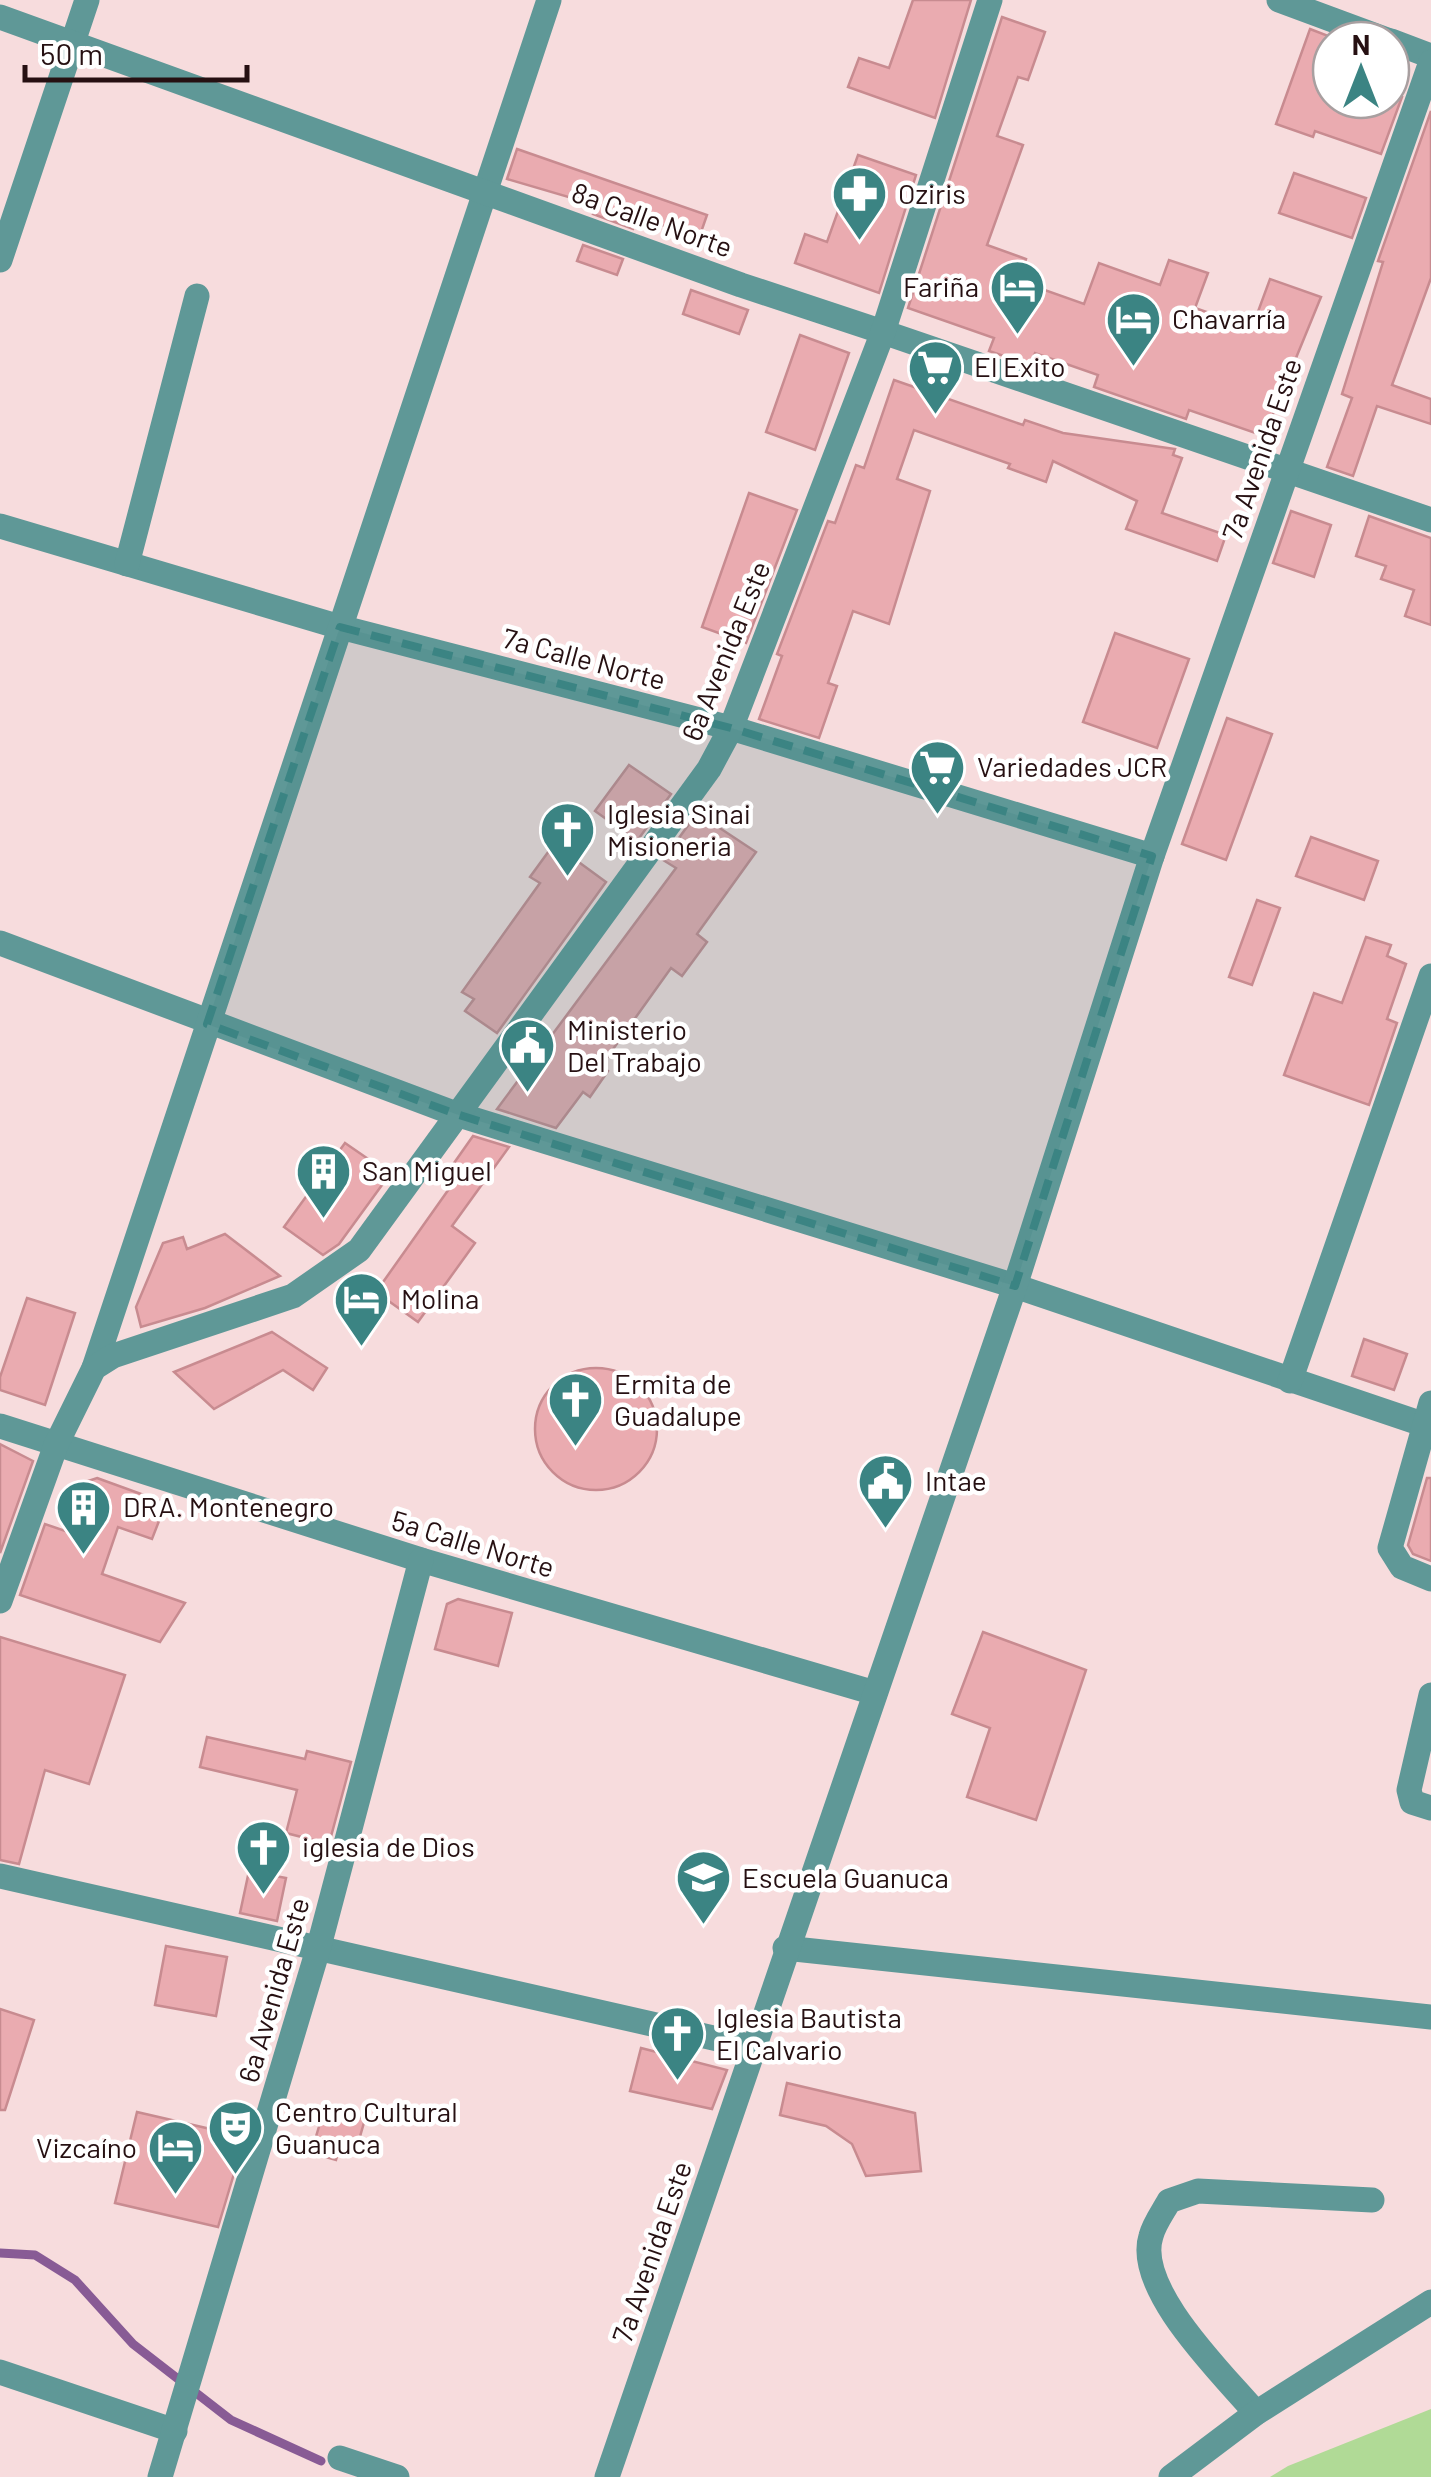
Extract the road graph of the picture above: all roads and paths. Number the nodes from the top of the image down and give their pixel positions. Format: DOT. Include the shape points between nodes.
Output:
graph roads {
  1 [pos="87,0"];
  2 [pos="548,0"];
  3 [pos="990,0"];
  4 [pos="1279,0"];
  5 [pos="0,17"];
  6 [pos="1333,20"];
  7 [pos="73,40"];
  8 [pos="1431,59"];
  9 [pos="486,191"];
  10 [pos="0,260"];
  11 [pos="197,296"];
  12 [pos="883,332"];
  13 [pos="1286,470"];
  14 [pos="1431,520"];
  15 [pos="0,526"];
  16 [pos="128,564"];
  17 [pos="340,627"];
  18 [pos="730,728"];
  19 [pos="1152,856"];
  20 [pos="0,944"];
  21 [pos="1431,976"];
  22 [pos="207,1024"];
  23 [pos="456,1114"];
  24 [pos="1015,1286"];
  25 [pos="94,1368"];
  26 [pos="1290,1382"];
  27 [pos="1429,1418"];
  28 [pos="0,1426"];
  29 [pos="56,1445"];
  30 [pos="421,1560"];
  31 [pos="1431,1579"];
  32 [pos="0,1601"];
  33 [pos="875,1693"];
  34 [pos="1431,1695"];
  35 [pos="1431,1808"];
  36 [pos="0,1876"];
  37 [pos="319,1946"];
  38 [pos="786,1948"];
  39 [pos="1431,2017"];
  40 [pos="753,2047"];
  41 [pos="1372,2200"];
  42 [pos="1431,2302"];
  43 [pos="0,2372"];
  44 [pos="1256,2413"];
  45 [pos="175,2431"];
  46 [pos="340,2458"];
  47 [pos="160,2477"];
  48 [pos="397,2477"];
  49 [pos="608,2477"];
  50 [pos="1171,2477"];
  1 -- 7 [label="street"];
  2 -- 9 [label="street"];
  3 -- 12 [label="street, 6a Avenida Este"];
  4 -- 6 [label="street"];
  5 -- 7 [label="street, 8a Calle Norte"];
  7 -- 9 [label="street, 8a Calle Norte"];
  7 -- 10 [label="street"];
  8 -- 13 [label="street, 7a Avenida Este"];
  9 -- 12 [label="street, 8a Calle Norte"];
  9 -- 17 [label="street"];
  11 -- 16 [label="street"];
  12 -- 13 [label="street, 8a Calle Norte"];
  12 -- 18 [label="street, 6a Avenida Este"];
  13 -- 14 [label="street, 8a Calle Norte"];
  13 -- 19 [label="street, 7a Avenida Este"];
  15 -- 16 [label="street, 7a Calle Norte"];
  16 -- 17 [label="street, 7a Calle Norte"];
  17 -- 18 [label="street, 7a Calle Norte"];
  17 -- 22 [label="street"];
  18 -- 19 [label="street, 7a Calle Norte"];
  18 -- 23 [label="street, 6a Avenida Este" via="710,770"];
  19 -- 24 [label="street, 7a Avenida Este"];
  20 -- 22 [label="street"];
  21 -- 26 [label="street"];
  22 -- 23 [label="street"];
  22 -- 25 [label="street"];
  23 -- 24 [label="street"];
  23 -- 25 [label="street, 6a Avenida Este" via="359,1250 293,1296"];
  24 -- 26 [label="street"];
  24 -- 33 [label="street, 7a Avenida Este"];
  25 -- 29 [label="street"];
  26 -- 27 [label="street"];
  27 -- 31 [label="street" via="1390,1548 1402,1567"];
  28 -- 29 [label="street, 5a Calle Norte"];
  29 -- 30 [label="street, 5a Calle Norte"];
  29 -- 32 [label="street"];
  30 -- 33 [label="street, 5a Calle Norte"];
  30 -- 37 [label="street, 6a Avenida Este"];
  33 -- 38 [label="street, 7a Avenida Este"];
  34 -- 35 [label="street" via="1409,1790 1412,1802"];
  36 -- 37 [label="street"];
  37 -- 40 [label="street"];
  37 -- 45 [label="street, 6a Avenida Este"];
  38 -- 39 [label="street"];
  38 -- 40 [label="street, 7a Avenida Este"];
  40 -- 49 [label="street, 7a Avenida Este"];
  41 -- 44 [label="street" via="1198,2191 1169,2201 1149,2239 1153,2276 1172,2314"];
  42 -- 44 [label="street"];
  43 -- 45 [label="street"];
  44 -- 50 [label="street"];
  45 -- 47 [label="street, 6a Avenida Este"];
  46 -- 48 [label="street"];
}
